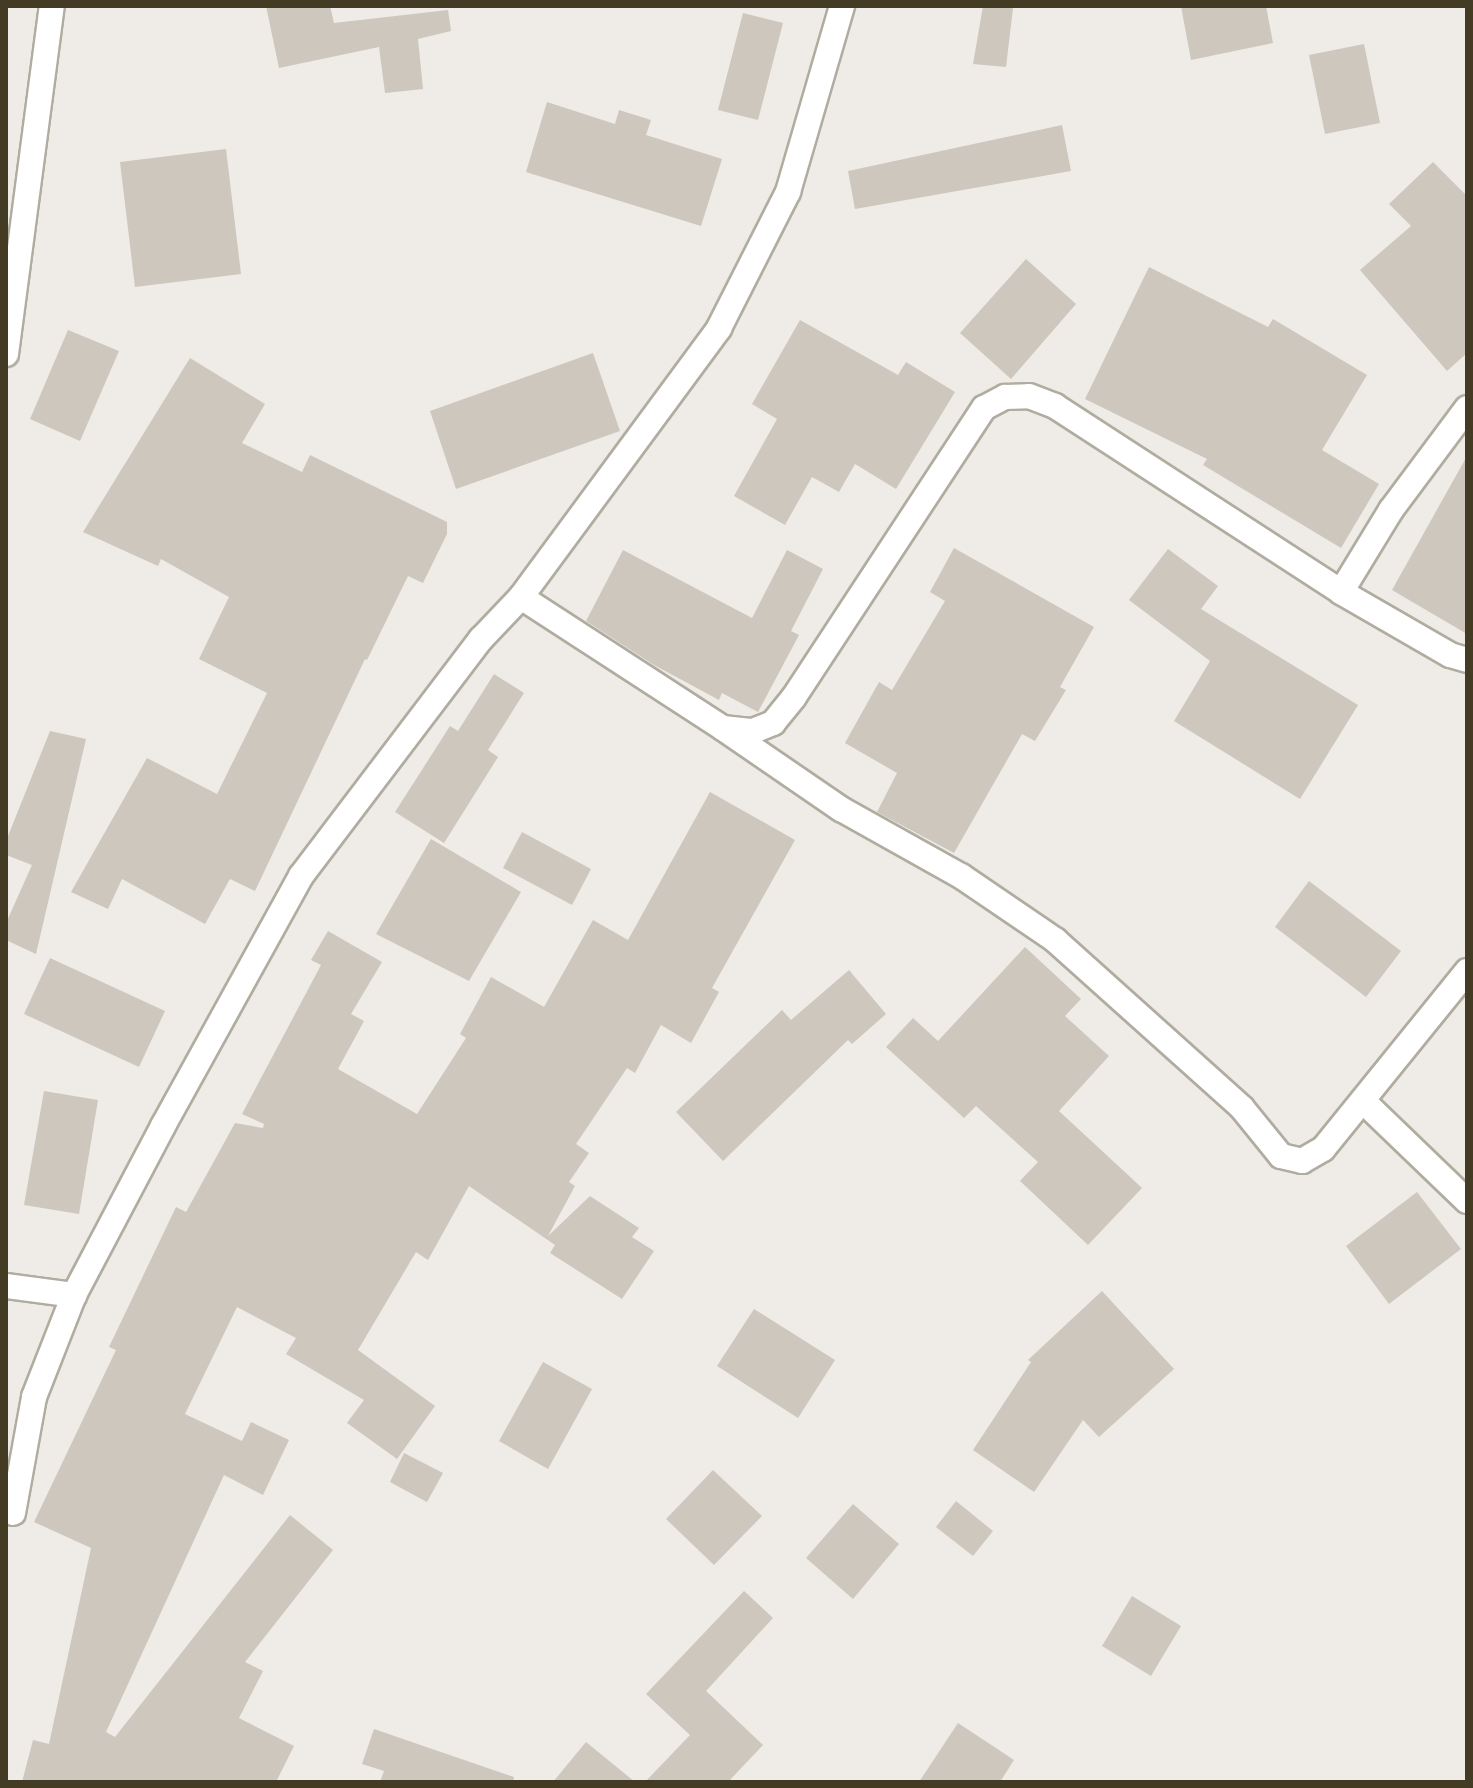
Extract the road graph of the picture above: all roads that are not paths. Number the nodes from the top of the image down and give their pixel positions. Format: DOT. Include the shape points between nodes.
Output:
graph roads {
  1 [pos="52,6"];
  2 [pos="842,6"];
  3 [pos="6,354"];
  4 [pos="1467,408"];
  5 [pos="1341,592"];
  6 [pos="521,597"];
  7 [pos="1461,662"];
  8 [pos="723,728"];
  9 [pos="1467,971"];
  10 [pos="1363,1101"];
  11 [pos="1467,1201"];
  12 [pos="6,1286"];
  13 [pos="74,1295"];
  14 [pos="13,1513"];
  1 -- 3 [label="street"];
  2 -- 6 [label="street" via="788,192 719,328"];
  4 -- 5 [label="street" via="1391,510"];
  5 -- 7 [label="street"];
  5 -- 8 [label="street" via="1055,406 1029,396 1005,397 984,408 773,723 753,731"];
  6 -- 8 [label="street"];
  6 -- 13 [label="street" via="481,639 301,876"];
  8 -- 10 [label="street" via="841,809 961,876 1055,940 1242,1108 1281,1156 1302,1161 1323,1149"];
  9 -- 10 [label="street"];
  10 -- 11 [label="street"];
  12 -- 13 [label="street"];
  13 -- 14 [label="street" via="34,1397"];
}
